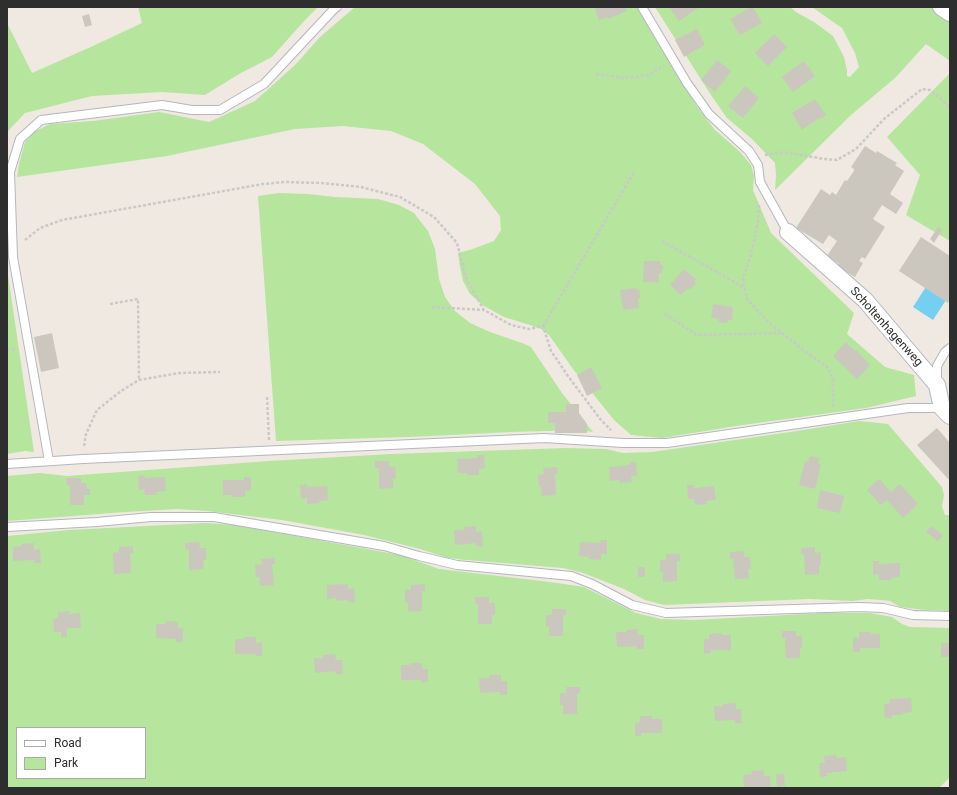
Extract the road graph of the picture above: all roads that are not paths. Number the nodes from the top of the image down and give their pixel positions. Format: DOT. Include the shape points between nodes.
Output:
graph roads {
  1 [pos="337,7"];
  2 [pos="642,7"];
  3 [pos="941,7"];
  4 [pos="950,13"];
  5 [pos="788,232"];
  6 [pos="950,348"];
  7 [pos="937,385"];
  8 [pos="946,412"];
  9 [pos="49,461"];
  10 [pos="7,464"];
  11 [pos="7,527"];
  12 [pos="950,616"];
  1 -- 9 [label="lane" via="264,84 220,110 192,110 162,105 41,120 20,138 10,172 13,257"];
  2 -- 5 [label="lane" via="687,83 710,114 750,151 758,165 760,182"];
  3 -- 4 [label="street"];
  5 -- 7 [label="street, Scholtenhagenweg" via="865,300"];
  6 -- 7 [label="lane" via="937,366"];
  7 -- 8 [label="street, Scholtenhagenweg"];
  8 -- 9 [label="lane" via="908,408 667,443 544,438"];
  9 -- 10 [label="lane"];
  11 -- 12 [label="lane" via="151,517 214,516 384,546 457,565 571,576 632,605 666,613 859,607 883,608 913,615"];
}
